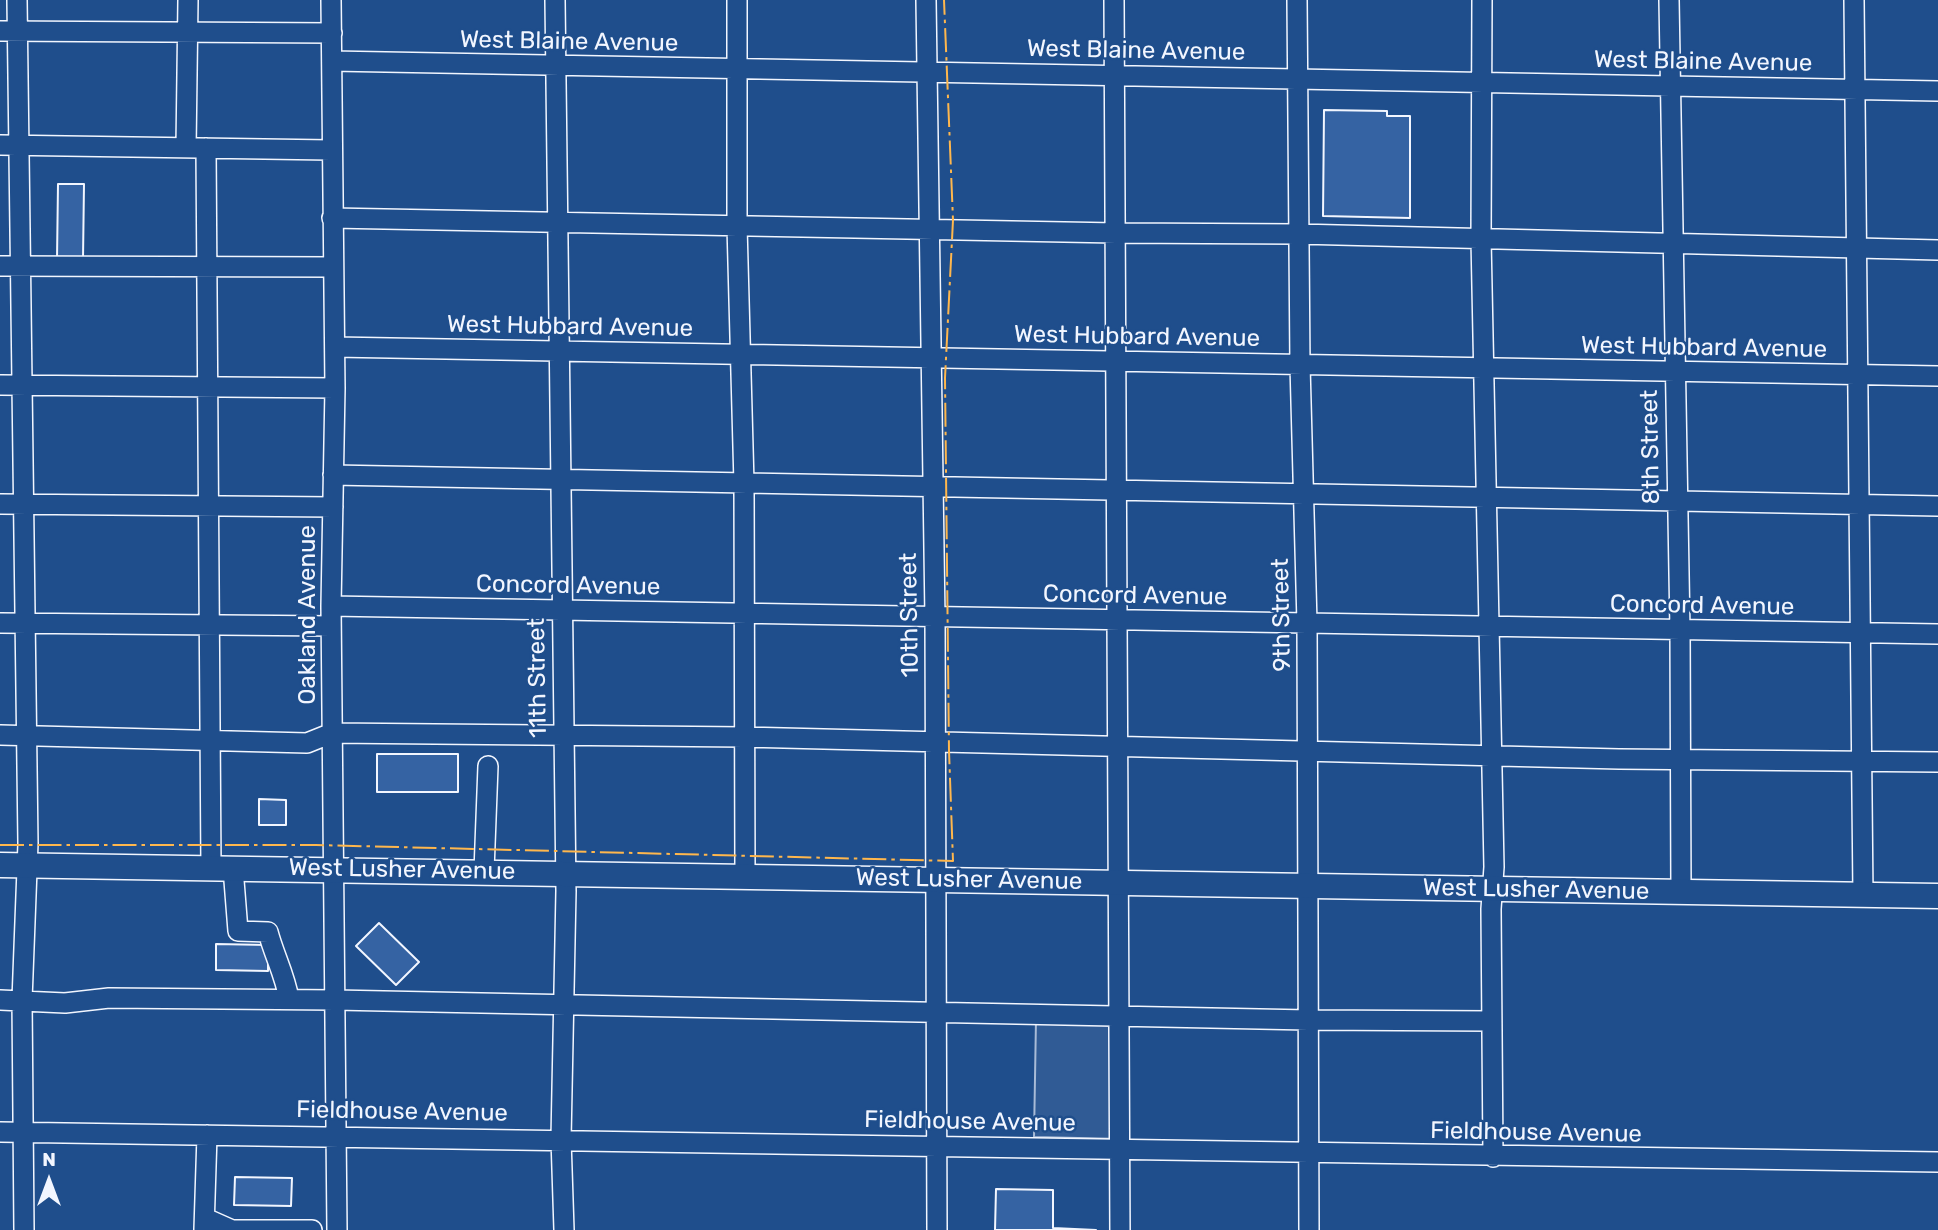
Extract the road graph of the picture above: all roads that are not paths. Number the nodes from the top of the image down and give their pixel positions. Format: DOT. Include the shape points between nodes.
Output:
graph roads {
  1 [pos="18,0"];
  2 [pos="188,0"];
  3 [pos="331,0"];
  4 [pos="555,0"];
  5 [pos="737,0"];
  6 [pos="926,0"];
  7 [pos="1114,0"];
  8 [pos="1297,0"];
  9 [pos="1482,0"];
  10 [pos="1669,0"];
  11 [pos="1854,0"];
  12 [pos="9,31"];
  13 [pos="188,32"];
  14 [pos="332,33"];
  15 [pos="332,61"];
  16 [pos="557,67"];
  17 [pos="738,71"];
  18 [pos="924,72"];
  19 [pos="1115,75"];
  20 [pos="1297,77"];
  21 [pos="1481,81"];
  22 [pos="1670,86"];
  23 [pos="1856,90"];
  24 [pos="1938,92"];
  25 [pos="10,145"];
  26 [pos="186,148"];
  27 [pos="206,148"];
  28 [pos="330,150"];
  29 [pos="332,218"];
  30 [pos="558,222"];
  31 [pos="737,226"];
  32 [pos="928,229"];
  33 [pos="1116,233"];
  34 [pos="1298,234"];
  35 [pos="1481,239"];
  36 [pos="1672,244"];
  37 [pos="1857,249"];
  38 [pos="1938,250"];
  39 [pos="0,266"];
  40 [pos="20,266"];
  41 [pos="207,267"];
  42 [pos="333,267"];
  43 [pos="335,347"];
  44 [pos="559,351"];
  45 [pos="739,355"];
  46 [pos="930,358"];
  47 [pos="1117,361"];
  48 [pos="1300,365"];
  49 [pos="1484,368"];
  50 [pos="1674,372"];
  51 [pos="1857,375"];
  52 [pos="1938,376"];
  53 [pos="0,385"];
  54 [pos="22,385"];
  55 [pos="208,387"];
  56 [pos="335,388"];
  57 [pos="333,475"];
  58 [pos="561,480"];
  59 [pos="744,484"];
  60 [pos="932,485"];
  61 [pos="1118,489"];
  62 [pos="1304,492"];
  63 [pos="1488,498"];
  64 [pos="1677,501"];
  65 [pos="0,504"];
  66 [pos="23,504"];
  67 [pos="1860,505"];
  68 [pos="208,506"];
  69 [pos="1938,506"];
  70 [pos="333,507"];
  71 [pos="331,606"];
  72 [pos="562,610"];
  73 [pos="745,614"];
  74 [pos="935,617"];
  75 [pos="1119,620"];
  76 [pos="0,623"];
  77 [pos="24,623"];
  78 [pos="1307,623"];
  79 [pos="209,625"];
  80 [pos="331,626"];
  81 [pos="1488,627"];
  82 [pos="1680,630"];
  83 [pos="1862,633"];
  84 [pos="1938,634"];
  85 [pos="332,733"];
  86 [pos="564,735"];
  87 [pos="0,736"];
  88 [pos="26,736"];
  89 [pos="744,737"];
  90 [pos="210,740"];
  91 [pos="935,741"];
  92 [pos="1120,747"];
  93 [pos="1308,751"];
  94 [pos="1491,755"];
  95 [pos="1680,758"];
  96 [pos="1862,761"];
  97 [pos="1938,762"];
  98 [pos="488,766"];
  99 [pos="12,866"];
  100 [pos="222,868"];
  101 [pos="334,869"];
  102 [pos="484,871"];
  103 [pos="566,872"];
  104 [pos="745,876"];
  105 [pos="934,879"];
  106 [pos="1119,882"];
  107 [pos="1309,886"];
  108 [pos="1491,889"];
  109 [pos="1681,893"];
  110 [pos="1863,895"];
  111 [pos="1938,896"];
  112 [pos="289,999"];
  113 [pos="0,1000"];
  114 [pos="22,1000"];
  115 [pos="335,1000"];
  116 [pos="564,1003"];
  117 [pos="935,1011"];
  118 [pos="1120,1015"];
  119 [pos="1308,1020"];
  120 [pos="1491,1021"];
  121 [pos="0,1132"];
  122 [pos="22,1132"];
  123 [pos="207,1135"];
  124 [pos="335,1135"];
  125 [pos="561,1139"];
  126 [pos="935,1145"];
  127 [pos="1119,1150"];
  128 [pos="1308,1154"];
  129 [pos="1493,1157"];
  130 [pos="1938,1162"];
  131 [pos="205,1224"];
  132 [pos="24,1230"];
  133 [pos="312,1230"];
  134 [pos="337,1230"];
  135 [pos="564,1230"];
  136 [pos="937,1230"];
  137 [pos="1120,1230"];
  138 [pos="1309,1230"];
  1 -- 12 [label="street"];
  2 -- 13 [label="street"];
  3 -- 14 [label="street, Oakland Avenue"];
  4 -- 16 [label="street, 11th Street"];
  5 -- 17 [label="street"];
  6 -- 18 [label="street, 10th Street"];
  7 -- 19 [label="street"];
  8 -- 20 [label="street, 9th Street"];
  9 -- 21 [label="street"];
  10 -- 22 [label="street, 8th Street"];
  11 -- 23 [label="street"];
  12 -- 13 [label="street"];
  12 -- 25 [label="street"];
  13 -- 14 [label="street"];
  13 -- 26 [label="street"];
  14 -- 15 [label="street, Oakland Avenue"];
  15 -- 16 [label="street, West Blaine Avenue"];
  15 -- 28 [label="street, Oakland Avenue"];
  16 -- 17 [label="street, West Blaine Avenue"];
  16 -- 30 [label="street, 11th Street"];
  17 -- 18 [label="street, West Blaine Avenue"];
  17 -- 31 [label="street"];
  18 -- 19 [label="street, West Blaine Avenue"];
  18 -- 32 [label="street, 10th Street"];
  19 -- 20 [label="street, West Blaine Avenue"];
  19 -- 33 [label="street"];
  20 -- 21 [label="street, West Blaine Avenue"];
  20 -- 34 [label="street, 9th Street"];
  21 -- 22 [label="street, West Blaine Avenue"];
  21 -- 35 [label="street"];
  22 -- 23 [label="street, West Blaine Avenue"];
  22 -- 36 [label="street, 8th Street"];
  23 -- 24 [label="street, West Blaine Avenue"];
  23 -- 37 [label="street"];
  25 -- 26 [label="street"];
  25 -- 40 [label="street"];
  26 -- 27 [label="street"];
  27 -- 28 [label="street"];
  27 -- 41 [label="street"];
  28 -- 29 [label="street, Oakland Avenue"];
  29 -- 30 [label="street"];
  29 -- 42 [label="street, Oakland Avenue"];
  30 -- 31 [label="street"];
  30 -- 44 [label="street, 11th Street"];
  31 -- 32 [label="street"];
  31 -- 45 [label="street"];
  32 -- 33 [label="street"];
  32 -- 46 [label="street, 10th Street"];
  33 -- 34 [label="street"];
  33 -- 47 [label="street"];
  34 -- 35 [label="street"];
  34 -- 48 [label="street, 9th Street"];
  35 -- 36 [label="street"];
  35 -- 49 [label="street"];
  36 -- 37 [label="street"];
  36 -- 50 [label="street, 8th Street"];
  37 -- 38 [label="street"];
  37 -- 51 [label="street"];
  39 -- 40 [label="street"];
  40 -- 41 [label="street"];
  40 -- 54 [label="street"];
  41 -- 42 [label="street"];
  41 -- 55 [label="street"];
  42 -- 43 [label="street, Oakland Avenue"];
  43 -- 44 [label="street, West Hubbard Avenue"];
  43 -- 56 [label="street, Oakland Avenue"];
  44 -- 45 [label="street, West Hubbard Avenue"];
  44 -- 58 [label="street, 11th Street"];
  45 -- 46 [label="street, West Hubbard Avenue"];
  45 -- 59 [label="street"];
  46 -- 47 [label="street, West Hubbard Avenue"];
  46 -- 60 [label="street, 10th Street"];
  47 -- 48 [label="street, West Hubbard Avenue"];
  47 -- 61 [label="street"];
  48 -- 49 [label="street, West Hubbard Avenue"];
  48 -- 62 [label="street, 9th Street"];
  49 -- 50 [label="street, West Hubbard Avenue"];
  49 -- 63 [label="street"];
  50 -- 51 [label="street, West Hubbard Avenue"];
  50 -- 64 [label="street, 8th Street"];
  51 -- 52 [label="street, West Hubbard Avenue"];
  51 -- 67 [label="street"];
  53 -- 54 [label="street"];
  54 -- 55 [label="street"];
  54 -- 66 [label="street"];
  55 -- 56 [label="street"];
  55 -- 68 [label="street"];
  56 -- 57 [label="street, Oakland Avenue"];
  57 -- 58 [label="street"];
  57 -- 70 [label="street, Oakland Avenue"];
  58 -- 59 [label="street"];
  58 -- 72 [label="street, 11th Street"];
  59 -- 60 [label="street"];
  59 -- 73 [label="street"];
  60 -- 61 [label="street"];
  60 -- 74 [label="street, 10th Street"];
  61 -- 62 [label="street"];
  61 -- 75 [label="street"];
  62 -- 63 [label="street"];
  62 -- 78 [label="street, 9th Street"];
  63 -- 64 [label="street"];
  63 -- 81 [label="street"];
  64 -- 67 [label="street"];
  64 -- 82 [label="street, 8th Street"];
  65 -- 66 [label="street"];
  66 -- 68 [label="street"];
  66 -- 77 [label="street"];
  67 -- 69 [label="street"];
  67 -- 83 [label="street"];
  68 -- 70 [label="street"];
  68 -- 79 [label="street"];
  70 -- 71 [label="street, Oakland Avenue"];
  71 -- 72 [label="street, Concord Avenue"];
  71 -- 80 [label="street, Oakland Avenue"];
  72 -- 73 [label="street, Concord Avenue"];
  72 -- 86 [label="street, 11th Street"];
  73 -- 74 [label="street, Concord Avenue"];
  73 -- 89 [label="street"];
  74 -- 75 [label="street, Concord Avenue"];
  74 -- 91 [label="street, 10th Street"];
  75 -- 78 [label="street, Concord Avenue"];
  75 -- 92 [label="street"];
  76 -- 77 [label="street"];
  77 -- 79 [label="street"];
  77 -- 88 [label="street"];
  78 -- 81 [label="street, Concord Avenue"];
  78 -- 93 [label="street, 9th Street"];
  79 -- 80 [label="street"];
  79 -- 90 [label="street"];
  80 -- 85 [label="street, Oakland Avenue"];
  81 -- 82 [label="street, Concord Avenue"];
  81 -- 94 [label="street"];
  82 -- 83 [label="street, Concord Avenue"];
  82 -- 95 [label="street, 8th Street"];
  83 -- 84 [label="street, Concord Avenue"];
  83 -- 96 [label="street"];
  85 -- 86 [label="street"];
  85 -- 90 [label="street" via="307,743"];
  85 -- 101 [label="street, Oakland Avenue"];
  86 -- 89 [label="street"];
  86 -- 103 [label="street, 11th Street"];
  87 -- 88 [label="street"];
  88 -- 90 [label="street"];
  88 -- 99 [label="street" via="28,843"];
  89 -- 91 [label="street"];
  89 -- 104 [label="street"];
  90 -- 100 [label="street"];
  91 -- 92 [label="street"];
  91 -- 105 [label="street, 10th Street"];
  92 -- 93 [label="street"];
  92 -- 106 [label="street"];
  93 -- 94 [label="street"];
  93 -- 107 [label="street, 9th Street"];
  94 -- 95 [label="street"];
  94 -- 108 [label="street"];
  95 -- 96 [label="street"];
  95 -- 109 [label="street, 8th Street"];
  96 -- 97 [label="street"];
  96 -- 110 [label="street"];
  98 -- 102 [label="street"];
  99 -- 100 [label="main road, West Lusher Avenue"];
  99 -- 114 [label="street"];
  100 -- 101 [label="main road, West Lusher Avenue"];
  100 -- 112 [label="street" via="238,932 268,932"];
  101 -- 102 [label="main road, West Lusher Avenue"];
  101 -- 115 [label="street, Oakland Avenue"];
  102 -- 103 [label="main road, West Lusher Avenue"];
  103 -- 104 [label="main road, West Lusher Avenue"];
  103 -- 116 [label="street, 11th Street"];
  104 -- 105 [label="main road, West Lusher Avenue"];
  105 -- 106 [label="main road, West Lusher Avenue"];
  105 -- 117 [label="street, 10th Street"];
  106 -- 107 [label="main road, West Lusher Avenue"];
  106 -- 118 [label="street"];
  107 -- 108 [label="main road, West Lusher Avenue"];
  107 -- 119 [label="street, 9th Street"];
  108 -- 109 [label="main road, West Lusher Avenue"];
  108 -- 120 [label="street"];
  109 -- 110 [label="main road, West Lusher Avenue"];
  110 -- 111 [label="main road, West Lusher Avenue"];
  112 -- 114 [label="street"];
  112 -- 115 [label="street"];
  113 -- 114 [label="street"];
  114 -- 122 [label="street"];
  115 -- 116 [label="street"];
  115 -- 124 [label="street, Oakland Avenue"];
  116 -- 117 [label="street"];
  116 -- 125 [label="street, 11th Street"];
  117 -- 118 [label="street"];
  117 -- 126 [label="street, 10th Street"];
  118 -- 119 [label="street"];
  118 -- 127 [label="street"];
  119 -- 120 [label="street"];
  119 -- 128 [label="street, 9th Street"];
  120 -- 129 [label="street"];
  121 -- 122 [label="street, Fieldhouse Avenue"];
  122 -- 123 [label="street, Fieldhouse Avenue"];
  122 -- 132 [label="street"];
  123 -- 124 [label="street, Fieldhouse Avenue"];
  123 -- 131 [label="street"];
  124 -- 125 [label="street, Fieldhouse Avenue"];
  124 -- 134 [label="street, Oakland Avenue"];
  125 -- 126 [label="street, Fieldhouse Avenue"];
  125 -- 135 [label="street, 11th Street"];
  126 -- 127 [label="street, Fieldhouse Avenue"];
  126 -- 136 [label="street, 10th Street"];
  127 -- 128 [label="street, Fieldhouse Avenue"];
  127 -- 137 [label="street"];
  128 -- 129 [label="street, Fieldhouse Avenue"];
  128 -- 138 [label="street, 9th Street"];
  129 -- 130 [label="street, Fieldhouse Avenue"];
  131 -- 133 [label="street" via="232,1230"];
}
